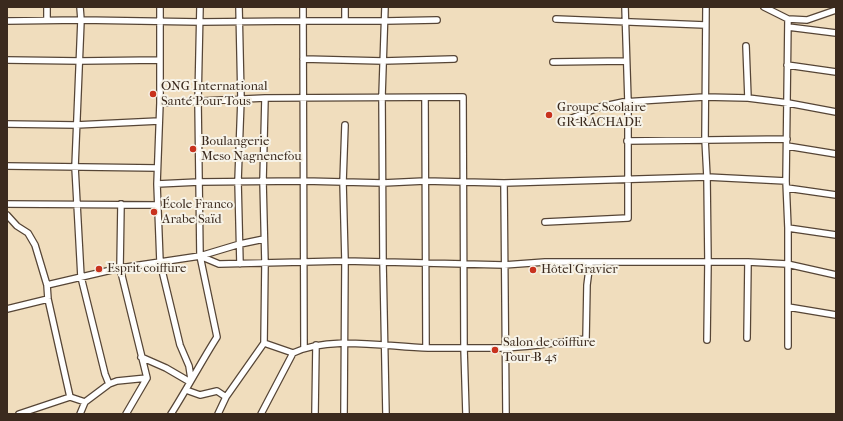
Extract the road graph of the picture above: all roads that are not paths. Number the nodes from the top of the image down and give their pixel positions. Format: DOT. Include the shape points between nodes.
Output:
graph roads {
  1 [pos="47,7"];
  2 [pos="80,7"];
  3 [pos="160,7"];
  4 [pos="200,7"];
  5 [pos="239,7"];
  6 [pos="303,7"];
  7 [pos="345,7"];
  8 [pos="385,7"];
  9 [pos="625,7"];
  10 [pos="706,7"];
  11 [pos="764,7"];
  12 [pos="836,10"];
  13 [pos="556,19"];
  14 [pos="788,19"];
  15 [pos="47,20"];
  16 [pos="81,20"];
  17 [pos="302,20"];
  18 [pos="436,20"];
  19 [pos="7,21"];
  20 [pos="160,21"];
  21 [pos="345,21"];
  22 [pos="385,21"];
  23 [pos="200,22"];
  24 [pos="239,22"];
  25 [pos="625,22"];
  26 [pos="705,25"];
  27 [pos="788,27"];
  28 [pos="836,33"];
  29 [pos="746,46"];
  30 [pos="454,58"];
  31 [pos="303,59"];
  32 [pos="7,60"];
  33 [pos="160,60"];
  34 [pos="80,61"];
  35 [pos="383,61"];
  36 [pos="626,61"];
  37 [pos="553,62"];
  38 [pos="788,65"];
  39 [pos="836,72"];
  40 [pos="382,96"];
  41 [pos="303,97"];
  42 [pos="265,98"];
  43 [pos="424,98"];
  44 [pos="704,98"];
  45 [pos="748,98"];
  46 [pos="241,99"];
  47 [pos="198,101"];
  48 [pos="628,102"];
  49 [pos="160,103"];
  50 [pos="788,103"];
  51 [pos="836,112"];
  52 [pos="159,121"];
  53 [pos="562,122"];
  54 [pos="7,124"];
  55 [pos="76,125"];
  56 [pos="345,125"];
  57 [pos="704,139"];
  58 [pos="787,139"];
  59 [pos="628,141"];
  60 [pos="787,146"];
  61 [pos="836,154"];
  62 [pos="7,166"];
  63 [pos="75,167"];
  64 [pos="157,168"];
  65 [pos="707,177"];
  66 [pos="627,179"];
  67 [pos="238,181"];
  68 [pos="263,181"];
  69 [pos="304,181"];
  70 [pos="425,181"];
  71 [pos="199,182"];
  72 [pos="343,182"];
  73 [pos="463,182"];
  74 [pos="384,183"];
  75 [pos="504,183"];
  76 [pos="157,184"];
  77 [pos="786,185"];
  78 [pos="836,195"];
  79 [pos="7,204"];
  80 [pos="77,204"];
  81 [pos="121,204"];
  82 [pos="158,204"];
  83 [pos="7,215"];
  84 [pos="544,222"];
  85 [pos="788,228"];
  86 [pos="836,235"];
  87 [pos="264,239"];
  88 [pos="240,244"];
  89 [pos="200,256"];
  90 [pos="345,261"];
  91 [pos="160,262"];
  92 [pos="304,262"];
  93 [pos="383,262"];
  94 [pos="425,262"];
  95 [pos="590,262"];
  96 [pos="708,262"];
  97 [pos="748,262"];
  98 [pos="265,263"];
  99 [pos="240,264"];
  100 [pos="464,264"];
  101 [pos="787,264"];
  102 [pos="504,265"];
  103 [pos="120,268"];
  104 [pos="836,275"];
  105 [pos="81,277"];
  106 [pos="47,285"];
  107 [pos="48,299"];
  108 [pos="788,307"];
  109 [pos="7,309"];
  110 [pos="836,315"];
  111 [pos="747,338"];
  112 [pos="707,340"];
  113 [pos="264,343"];
  114 [pos="344,344"];
  115 [pos="316,345"];
  116 [pos="384,345"];
  117 [pos="788,346"];
  118 [pos="304,348"];
  119 [pos="426,348"];
  120 [pos="464,348"];
  121 [pos="505,348"];
  122 [pos="293,353"];
  123 [pos="142,357"];
  124 [pos="147,378"];
  125 [pos="191,381"];
  126 [pos="109,384"];
  127 [pos="186,390"];
  128 [pos="70,397"];
  129 [pos="226,397"];
  130 [pos="85,402"];
  131 [pos="19,414"];
  132 [pos="80,414"];
  133 [pos="126,414"];
  134 [pos="171,414"];
  135 [pos="218,414"];
  136 [pos="261,414"];
  137 [pos="315,414"];
  138 [pos="344,414"];
  139 [pos="386,414"];
  140 [pos="466,414"];
  141 [pos="506,414"];
  1 -- 15 [label="street"];
  2 -- 16 [label="street"];
  3 -- 20 [label="street"];
  4 -- 23 [label="street"];
  5 -- 24 [label="street"];
  6 -- 17 [label="street"];
  7 -- 21 [label="street"];
  8 -- 22 [label="street"];
  9 -- 25 [label="street"];
  10 -- 26 [label="street"];
  11 -- 14 [label="street"];
  12 -- 14 [label="street" via="807,20"];
  13 -- 25 [label="street"];
  14 -- 27 [label="street"];
  15 -- 16 [label="street"];
  15 -- 19 [label="street"];
  16 -- 20 [label="street"];
  16 -- 34 [label="street"];
  17 -- 21 [label="street"];
  17 -- 24 [label="street"];
  17 -- 31 [label="street"];
  18 -- 22 [label="street"];
  20 -- 23 [label="street"];
  20 -- 33 [label="street"];
  21 -- 22 [label="street"];
  22 -- 35 [label="street"];
  23 -- 24 [label="street"];
  23 -- 47 [label="street"];
  24 -- 46 [label="street"];
  25 -- 26 [label="street"];
  25 -- 36 [label="street"];
  26 -- 44 [label="street"];
  27 -- 28 [label="street"];
  27 -- 38 [label="street"];
  29 -- 45 [label="street"];
  30 -- 35 [label="street"];
  31 -- 35 [label="street"];
  31 -- 41 [label="street"];
  32 -- 34 [label="street"];
  33 -- 34 [label="street"];
  33 -- 49 [label="street"];
  34 -- 55 [label="street"];
  35 -- 40 [label="street"];
  36 -- 37 [label="street"];
  36 -- 48 [label="street"];
  38 -- 39 [label="street"];
  38 -- 50 [label="street"];
  40 -- 41 [label="street"];
  40 -- 43 [label="street"];
  40 -- 74 [label="street"];
  41 -- 42 [label="street"];
  41 -- 69 [label="street"];
  42 -- 46 [label="street"];
  42 -- 68 [label="street"];
  43 -- 70 [label="street"];
  43 -- 73 [label="street" via="463,97"];
  44 -- 45 [label="street"];
  44 -- 48 [label="street"];
  44 -- 57 [label="street"];
  45 -- 50 [label="street"];
  46 -- 47 [label="street"];
  46 -- 67 [label="street"];
  47 -- 49 [label="street"];
  47 -- 71 [label="street"];
  48 -- 53 [label="street" via="600,107"];
  48 -- 59 [label="street"];
  49 -- 52 [label="street"];
  50 -- 51 [label="street"];
  50 -- 58 [label="street"];
  52 -- 55 [label="street"];
  52 -- 64 [label="street"];
  54 -- 55 [label="street"];
  55 -- 63 [label="street"];
  56 -- 72 [label="street"];
  57 -- 58 [label="street"];
  57 -- 59 [label="street"];
  57 -- 65 [label="street"];
  58 -- 60 [label="street"];
  59 -- 66 [label="street"];
  60 -- 61 [label="street"];
  60 -- 77 [label="street"];
  62 -- 63 [label="street"];
  63 -- 64 [label="street"];
  63 -- 80 [label="street"];
  64 -- 76 [label="street"];
  65 -- 66 [label="street"];
  65 -- 77 [label="street"];
  65 -- 96 [label="street"];
  66 -- 75 [label="street"];
  66 -- 84 [label="street" via="628,218"];
  67 -- 68 [label="street"];
  67 -- 71 [label="street"];
  67 -- 88 [label="street"];
  68 -- 69 [label="street"];
  68 -- 87 [label="street"];
  69 -- 72 [label="street"];
  69 -- 92 [label="street"];
  70 -- 73 [label="street"];
  70 -- 74 [label="street"];
  70 -- 94 [label="street"];
  71 -- 76 [label="street"];
  71 -- 89 [label="street"];
  72 -- 74 [label="street"];
  72 -- 90 [label="street"];
  73 -- 75 [label="street"];
  73 -- 100 [label="street"];
  74 -- 93 [label="street"];
  75 -- 102 [label="street"];
  76 -- 82 [label="street"];
  77 -- 78 [label="street"];
  77 -- 85 [label="street"];
  79 -- 80 [label="street"];
  80 -- 81 [label="street"];
  80 -- 105 [label="street"];
  81 -- 82 [label="street"];
  81 -- 103 [label="street"];
  82 -- 91 [label="street"];
  83 -- 106 [label="street" via="28,233 35,245"];
  85 -- 86 [label="street"];
  85 -- 101 [label="street"];
  87 -- 88 [label="street"];
  87 -- 98 [label="street"];
  88 -- 89 [label="street"];
  88 -- 99 [label="street"];
  89 -- 91 [label="street"];
  89 -- 99 [label="street" via="219,264"];
  89 -- 125 [label="street" via="217,337"];
  90 -- 92 [label="street"];
  90 -- 93 [label="street"];
  90 -- 114 [label="street"];
  91 -- 103 [label="street"];
  91 -- 125 [label="street"];
  92 -- 98 [label="street"];
  92 -- 118 [label="street"];
  93 -- 94 [label="street"];
  93 -- 116 [label="street"];
  94 -- 100 [label="street"];
  94 -- 119 [label="street"];
  95 -- 96 [label="street"];
  95 -- 102 [label="street"];
  95 -- 121 [label="street" via="586,339"];
  96 -- 97 [label="street"];
  96 -- 112 [label="street"];
  97 -- 101 [label="street"];
  97 -- 111 [label="street"];
  98 -- 99 [label="street"];
  98 -- 113 [label="street"];
  100 -- 102 [label="street"];
  100 -- 120 [label="street"];
  101 -- 104 [label="street"];
  101 -- 108 [label="street"];
  102 -- 121 [label="street"];
  103 -- 105 [label="street"];
  103 -- 123 [label="street"];
  105 -- 106 [label="street"];
  105 -- 126 [label="street"];
  106 -- 107 [label="street"];
  107 -- 109 [label="street"];
  107 -- 128 [label="street"];
  108 -- 110 [label="street"];
  108 -- 117 [label="street"];
  113 -- 122 [label="street"];
  113 -- 129 [label="street"];
  114 -- 115 [label="street"];
  114 -- 116 [label="street"];
  114 -- 138 [label="street"];
  115 -- 118 [label="street"];
  115 -- 137 [label="street"];
  116 -- 119 [label="street"];
  116 -- 139 [label="street"];
  118 -- 122 [label="street"];
  119 -- 120 [label="street"];
  120 -- 121 [label="street"];
  120 -- 140 [label="street"];
  121 -- 141 [label="street"];
  122 -- 136 [label="street"];
  123 -- 124 [label="street"];
  123 -- 125 [label="street"];
  124 -- 126 [label="street"];
  124 -- 133 [label="street"];
  125 -- 127 [label="street"];
  126 -- 130 [label="street"];
  127 -- 129 [label="street" via="200,395 217,391"];
  127 -- 134 [label="street"];
  128 -- 130 [label="street"];
  128 -- 131 [label="street"];
  129 -- 135 [label="street"];
  130 -- 132 [label="street"];
}
